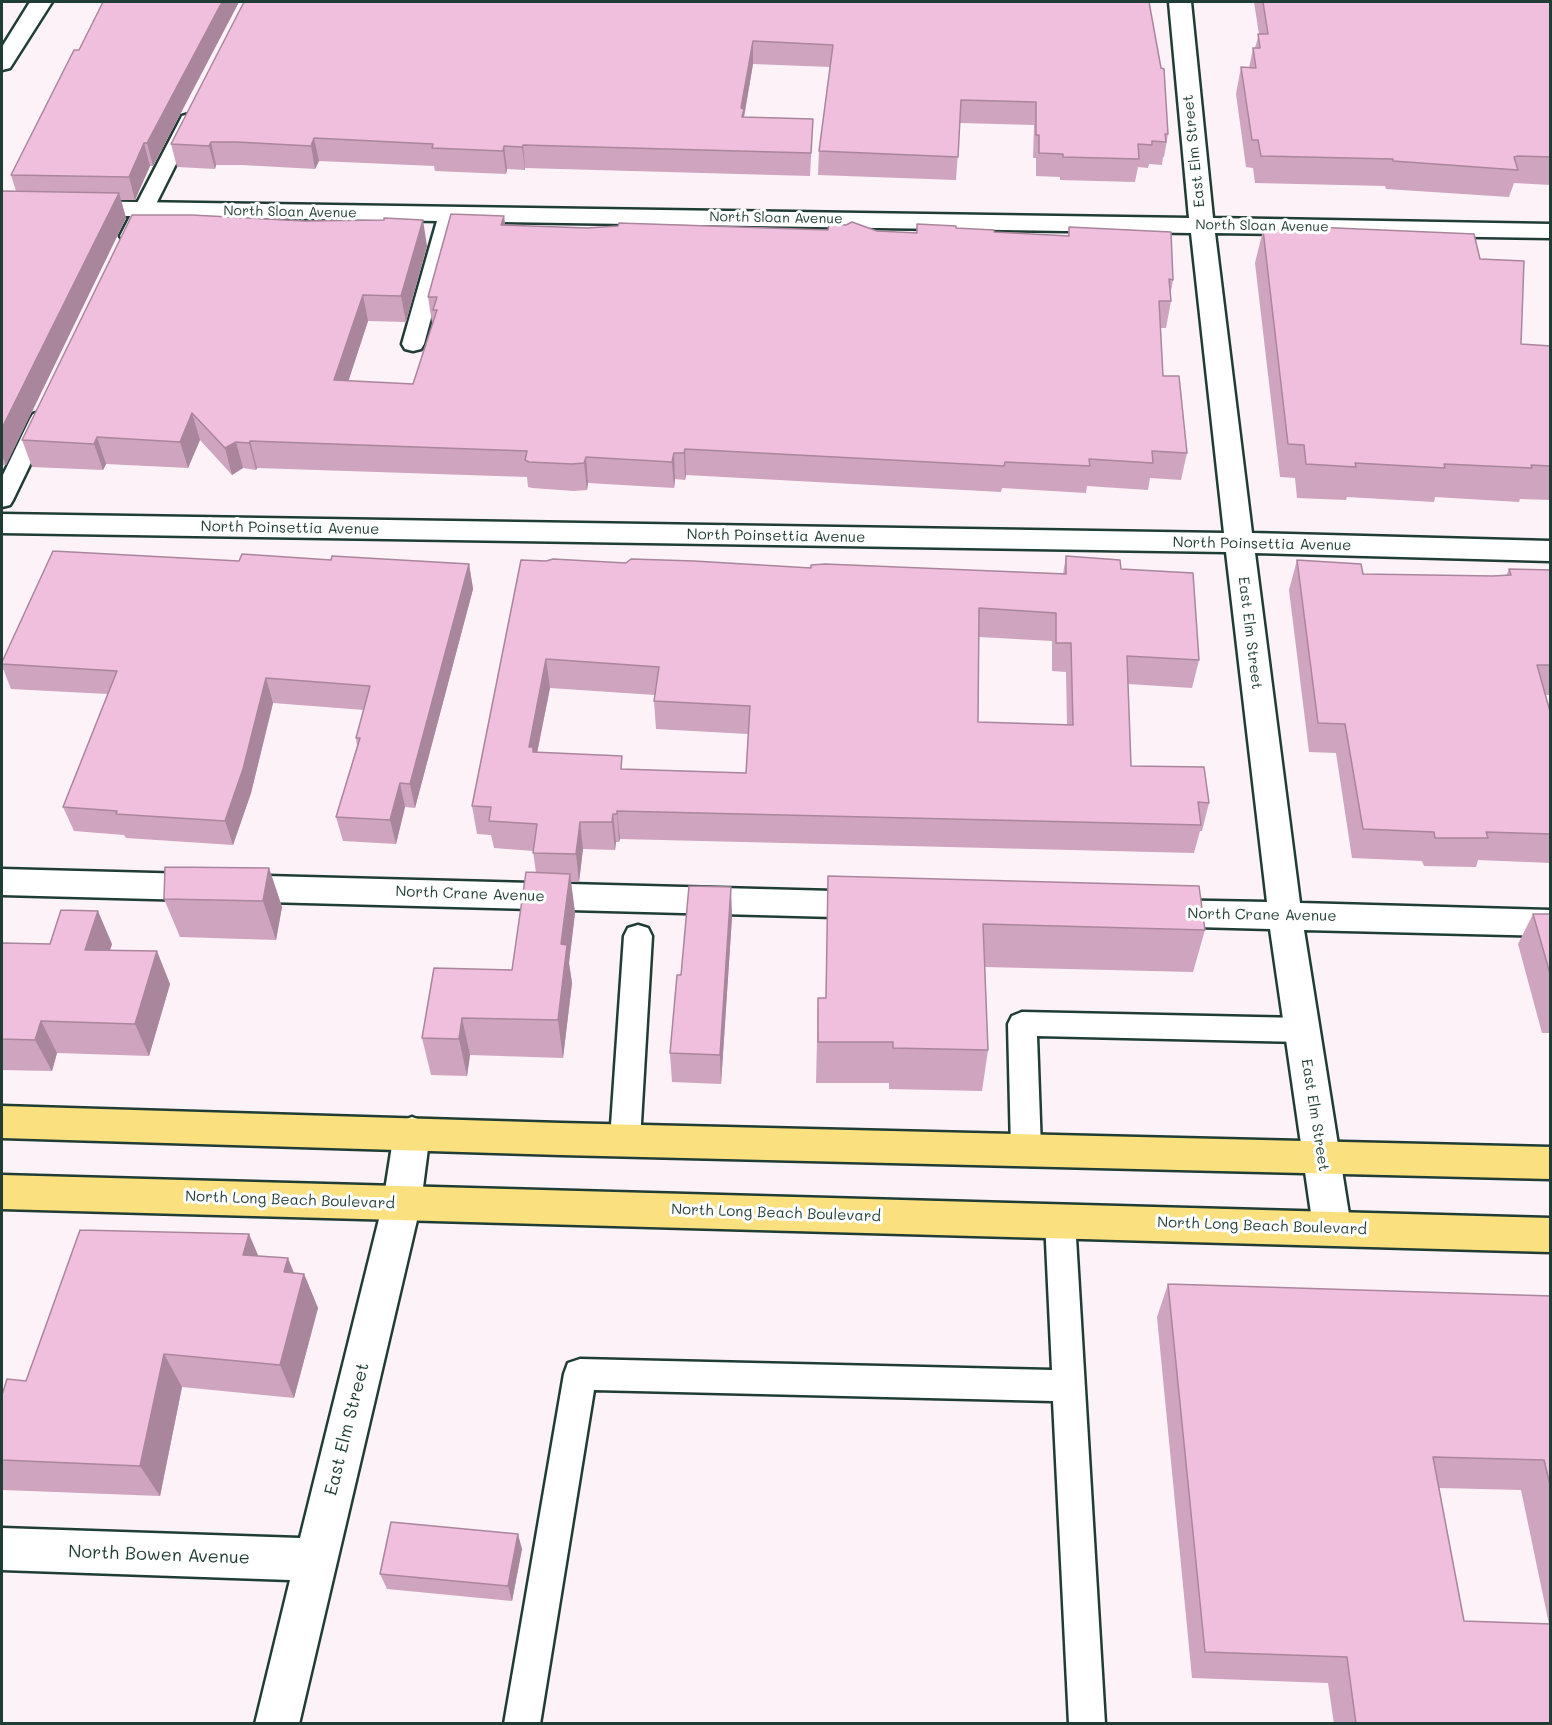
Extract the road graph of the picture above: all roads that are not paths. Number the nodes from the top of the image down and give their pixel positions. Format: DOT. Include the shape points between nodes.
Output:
graph roads {
  1 [pos="41,2"];
  2 [pos="1180,2"];
  3 [pos="2,63"];
  4 [pos="196,105"];
  5 [pos="2,207"];
  6 [pos="143,209"];
  7 [pos="449,214"];
  8 [pos="1202,225"];
  9 [pos="1551,231"];
  10 [pos="122,252"];
  11 [pos="414,344"];
  12 [pos="49,403"];
  13 [pos="2,500"];
  14 [pos="2,524"];
  15 [pos="1239,543"];
  16 [pos="1551,551"];
  17 [pos="2,882"];
  18 [pos="906,906"];
  19 [pos="1132,912"];
  20 [pos="1285,915"];
  21 [pos="1551,923"];
  22 [pos="638,936"];
  23 [pos="1302,1030"];
  24 [pos="2,1122"];
  25 [pos="412,1133"];
  26 [pos="625,1140"];
  27 [pos="1026,1149"];
  28 [pos="1322,1155"];
  29 [pos="1551,1162"];
  30 [pos="2,1192"];
  31 [pos="402,1203"];
  32 [pos="1060,1221"];
  33 [pos="1332,1227"];
  34 [pos="1551,1235"];
  35 [pos="1069,1386"];
  36 [pos="2,1549"];
  37 [pos="316,1560"];
  38 [pos="277,1724"];
  39 [pos="522,1724"];
  40 [pos="1087,1724"];
  1 -- 3 [label="street"];
  2 -- 8 [label="street, East Elm Street"];
  4 -- 6 [label="lane"];
  5 -- 6 [label="street, North Sloan Avenue"];
  6 -- 7 [label="street, North Sloan Avenue"];
  6 -- 10 [label="lane"];
  7 -- 8 [label="street, North Sloan Avenue"];
  7 -- 11 [label="lane"];
  8 -- 9 [label="street, North Sloan Avenue"];
  8 -- 15 [label="street, East Elm Street"];
  12 -- 13 [label="lane"];
  14 -- 15 [label="street, North Poinsettia Avenue"];
  15 -- 16 [label="street, North Poinsettia Avenue"];
  15 -- 20 [label="street, East Elm Street"];
  17 -- 18 [label="street, North Crane Avenue"];
  19 -- 20 [label="street, North Crane Avenue"];
  20 -- 21 [label="street, North Crane Avenue"];
  20 -- 23 [label="street, East Elm Street"];
  22 -- 26 [label="lane"];
  23 -- 27 [label="lane" via="1022,1024"];
  23 -- 28 [label="street, East Elm Street"];
  24 -- 25 [label="main road"];
  25 -- 26 [label="main road"];
  25 -- 31 [label="street, East Elm Street"];
  26 -- 27 [label="main road"];
  27 -- 28 [label="main road"];
  28 -- 29 [label="main road"];
  28 -- 33 [label="street, East Elm Street"];
  30 -- 31 [label="main road, North Long Beach Boulevard"];
  31 -- 32 [label="main road, North Long Beach Boulevard"];
  31 -- 37 [label="street, East Elm Street"];
  32 -- 33 [label="main road, North Long Beach Boulevard"];
  32 -- 35 [label="lane"];
  33 -- 34 [label="main road, North Long Beach Boulevard"];
  35 -- 39 [label="lane" via="580,1374"];
  35 -- 40 [label="lane"];
  36 -- 37 [label="street, North Bowen Avenue"];
  37 -- 38 [label="street, East Elm Street"];
}
